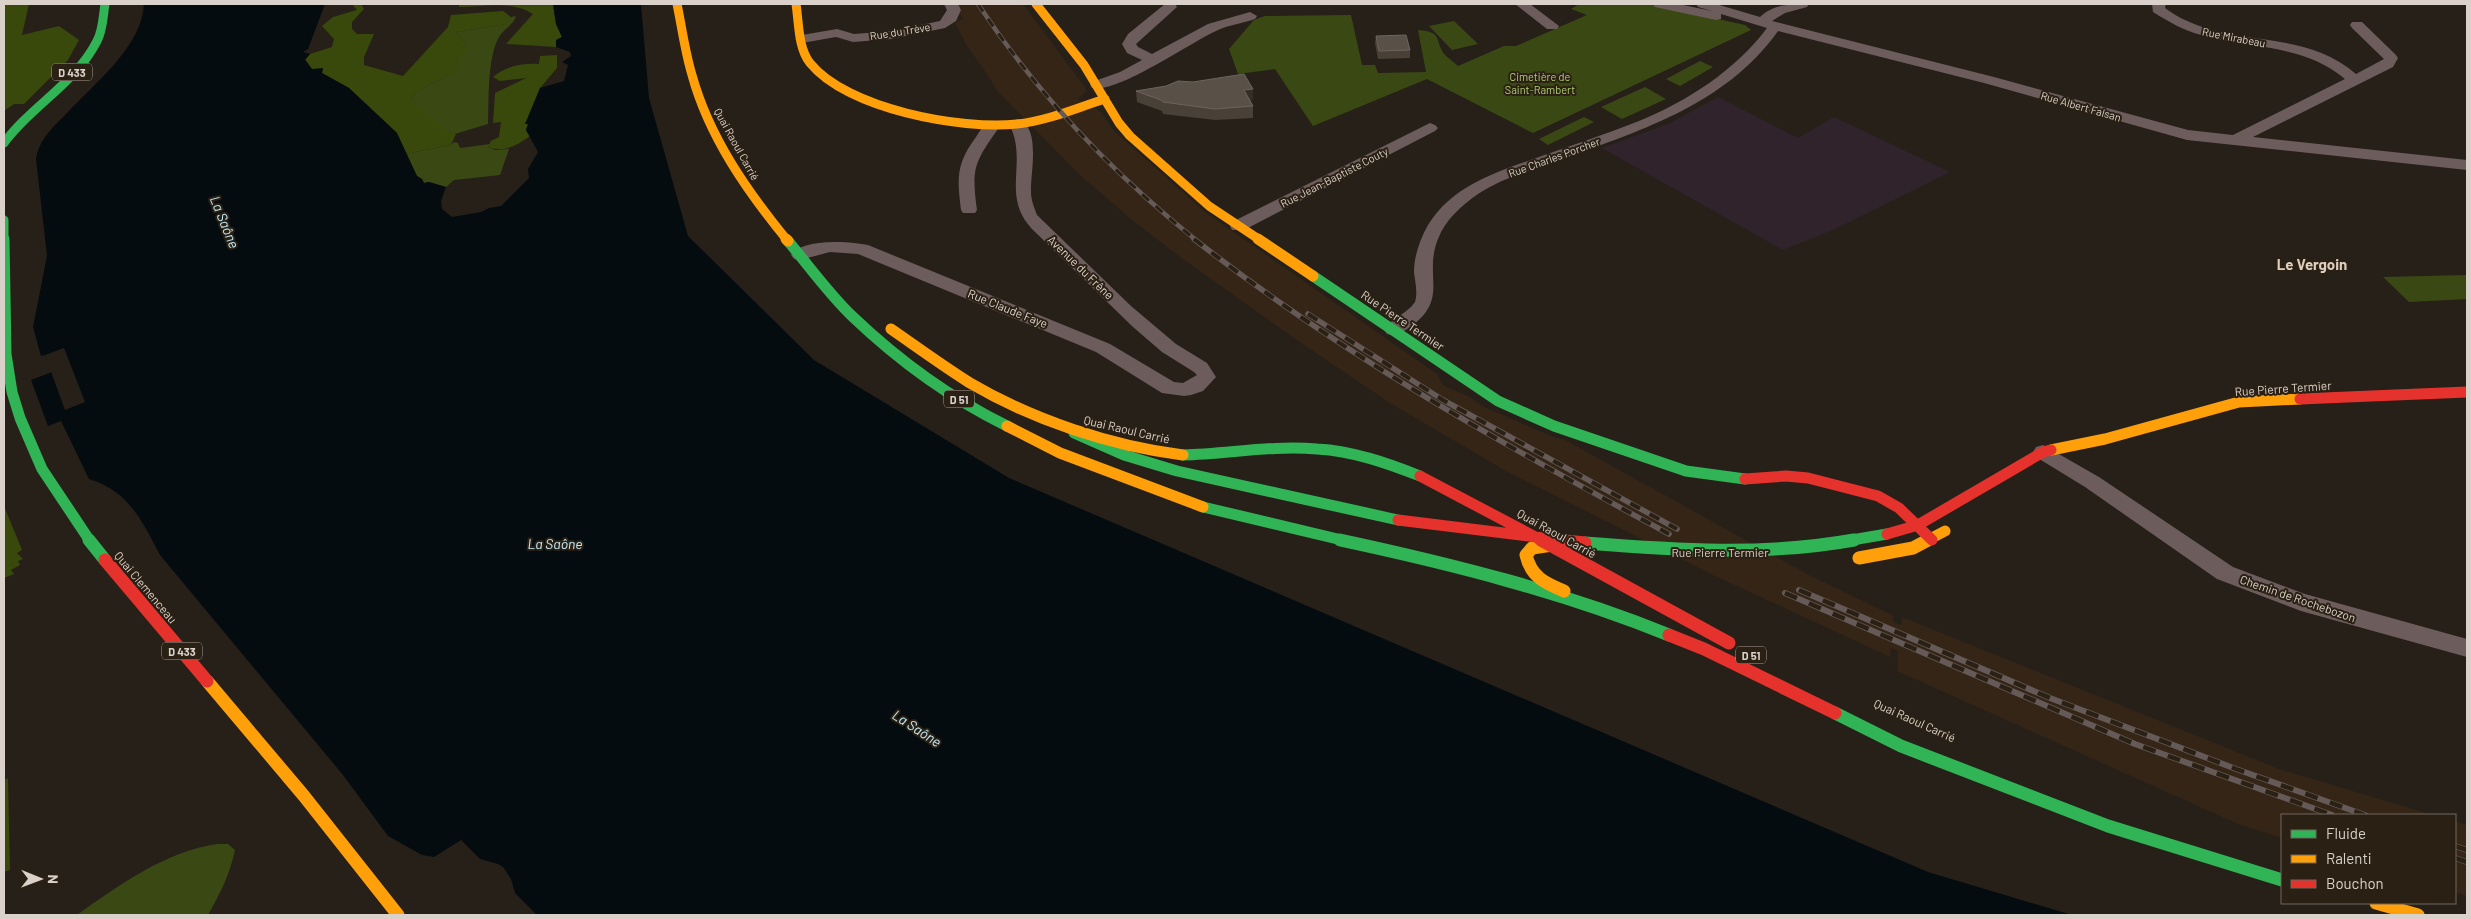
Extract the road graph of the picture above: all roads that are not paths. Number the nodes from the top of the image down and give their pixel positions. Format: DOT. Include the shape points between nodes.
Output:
graph roads {
  1 [pos="105,4"];
  2 [pos="677,4"];
  3 [pos="796,4"];
  4 [pos="950,4"];
  5 [pos="1036,4"];
  6 [pos="1517,4"];
  7 [pos="1660,4"];
  8 [pos="1703,4"];
  9 [pos="1802,4"];
  10 [pos="2160,4"];
  11 [pos="1170,7"];
  12 [pos="1250,16"];
  13 [pos="1762,22"];
  14 [pos="2357,25"];
  15 [pos="1552,26"];
  16 [pos="802,39"];
  17 [pos="2321,55"];
  18 [pos="1153,60"];
  19 [pos="2385,65"];
  20 [pos="2355,80"];
  21 [pos="1097,85"];
  22 [pos="1105,98"];
  23 [pos="1022,123"];
  24 [pos="16,126"];
  25 [pos="992,126"];
  26 [pos="1430,128"];
  27 [pos="4,130"];
  28 [pos="2234,141"];
  29 [pos="4,143"];
  30 [pos="2467,165"];
  31 [pos="968,210"];
  32 [pos="4,220"];
  33 [pos="1238,226"];
  34 [pos="800,255"];
  35 [pos="818,274"];
  36 [pos="856,302"];
  37 [pos="885,325"];
  38 [pos="1393,330"];
  39 [pos="1207,377"];
  40 [pos="2467,392"];
  41 [pos="1059,426"];
  42 [pos="2105,439"];
  43 [pos="1228,454"];
  44 [pos="2049,462"];
  45 [pos="1210,470"];
  46 [pos="1130,481"];
  47 [pos="1851,488"];
  48 [pos="1870,505"];
  49 [pos="1887,521"];
  50 [pos="1918,525"];
  51 [pos="1955,525"];
  52 [pos="1898,531"];
  53 [pos="1932,540"];
  54 [pos="1581,542"];
  55 [pos="1913,548"];
  56 [pos="1521,555"];
  57 [pos="1849,559"];
  58 [pos="1603,562"];
  59 [pos="1663,632"];
  60 [pos="2467,648"];
  61 [pos="1743,650"];
  62 [pos="2005,773"];
  63 [pos="2040,787"];
  64 [pos="2236,853"];
  65 [pos="2281,869"];
  66 [pos="2281,880"];
  67 [pos="2380,904"];
  68 [pos="398,915"];
  69 [pos="2418,915"];
  1 -- 24 [label="main road, D 433" via="94,48"];
  2 -- 34 [label="main road, Quai Raoul Carrié / D 51" via="692,75 705,113 757,204"];
  3 -- 16 [label="main road"];
  4 -- 16 [label="street, Rue du Trève" via="954,10 945,24 891,35 853,38 837,33"];
  5 -- 21 [label="main road, Rue Pierre Termier"];
  6 -- 15 [label="street"];
  7 -- 13 [label="street" via="1731,20"];
  8 -- 13 [label="street, Rue Albert Falsan"];
  9 -- 13 [label="street" via="1774,12"];
  10 -- 17 [label="street, Rue Mirabeau" via="2158,9 2170,20 2194,29"];
  11 -- 18 [label="street" via="1133,37 1129,44 1132,50"];
  12 -- 18 [label="street" via="1213,27"];
  13 -- 28 [label="street, Rue Albert Falsan" via="1989,80 2155,127"];
  13 -- 38 [label="street, Rue Charles Porcher" via="1765,40 1715,85 1684,106 1645,124 1492,179 1450,206 1432,230 1425,249 1422,270 1425,300 1418,312"];
  14 -- 19 [label="street" via="2390,58"];
  16 -- 25 [label="main road" via="810,63 845,90 884,106"];
  17 -- 19 [label="street, Rue Mirabeau"];
  17 -- 20 [label="street, Rue Mirabeau" via="2344,66"];
  18 -- 21 [label="street"];
  19 -- 20 [label="street"];
  20 -- 28 [label="street"];
  21 -- 22 [label="main road, Rue Pierre Termier"];
  22 -- 23 [label="main road"];
  22 -- 33 [label="main road, Rue Pierre Termier" via="1130,136 1209,206"];
  23 -- 25 [label="main road"];
  23 -- 39 [label="street, Avenue du Frêne" via="1027,145 1022,194 1029,215 1137,321 1171,350 1204,369"];
  24 -- 27 [label="main road"];
  24 -- 29 [label="main road, D 433"];
  25 -- 31 [label="street" via="969,155 965,166"];
  26 -- 33 [label="street, Rue Jean-Baptiste Couty"];
  28 -- 30 [label="street, Rue Albert Falsan"];
  32 -- 68 [label="main road, Quai Clemenceau / D 433" via="10,381 46,474 62,504 75,524 304,796"];
  33 -- 38 [label="main road, Rue Pierre Termier"];
  34 -- 35 [label="main road, Quai Raoul Carrié / D 51"];
  34 -- 39 [label="street, Rue Claude Faye" via="826,246 862,249 1103,348 1169,388 1184,390"];
  35 -- 36 [label="main road, Quai Raoul Carrié / D 51"];
  35 -- 46 [label="main road, Quai Raoul Carrié / D 51" via="850,315 928,379 983,414 1060,453"];
  37 -- 41 [label="main road, Quai Raoul Carrié / D 51" via="945,365"];
  38 -- 47 [label="main road, Rue Pierre Termier" via="1498,401 1554,426 1641,457 1712,477 1786,476"];
  40 -- 42 [label="main road, Rue Pierre Termier" via="2239,402"];
  41 -- 43 [label="main road, Quai Raoul Carrié / D 51" via="1167,454"];
  41 -- 45 [label="main road, Rue Pierre Termier" via="1127,456"];
  42 -- 44 [label="main road, Rue Pierre Termier"];
  42 -- 44 [label="main road, Rue Pierre Termier"];
  43 -- 45 [label="main road"];
  43 -- 61 [label="main road, Quai Raoul Carrié / D 51" via="1282,448 1324,448 1407,470"];
  44 -- 50 [label="main road, Rue Pierre Termier"];
  44 -- 60 [label="street, Chemin de Rochebozon" via="2092,482 2226,573 2301,602"];
  45 -- 46 [label="main road" via="1215,495"];
  45 -- 54 [label="main road, Rue Pierre Termier" via="1410,522"];
  46 -- 59 [label="main road, Quai Raoul Carrié / D 51" via="1189,504 1256,522 1456,566"];
  47 -- 48 [label="main road, Rue Pierre Termier"];
  47 -- 50 [label="main road, Rue Pierre Termier" via="1900,508"];
  49 -- 52 [label="main road"];
  50 -- 52 [label="main road, Rue Pierre Termier"];
  50 -- 53 [label="main road, Rue Pierre Termier"];
  51 -- 53 [label="main road"];
  52 -- 54 [label="main road, Rue Pierre Termier" via="1816,547 1778,549 1666,548"];
  52 -- 55 [label="main road"];
  53 -- 55 [label="main road"];
  54 -- 56 [label="main road, Rue Pierre Termier" via="1532,548"];
  55 -- 57 [label="main road"];
  56 -- 58 [label="main road"];
  56 -- 59 [label="main road" via="1536,579"];
  59 -- 66 [label="main road, Quai Raoul Carrié / D 51" via="1901,746 2108,826"];
  62 -- 63 [label="main road"];
  64 -- 65 [label="main road"];
  67 -- 69 [label="main road"];
}
